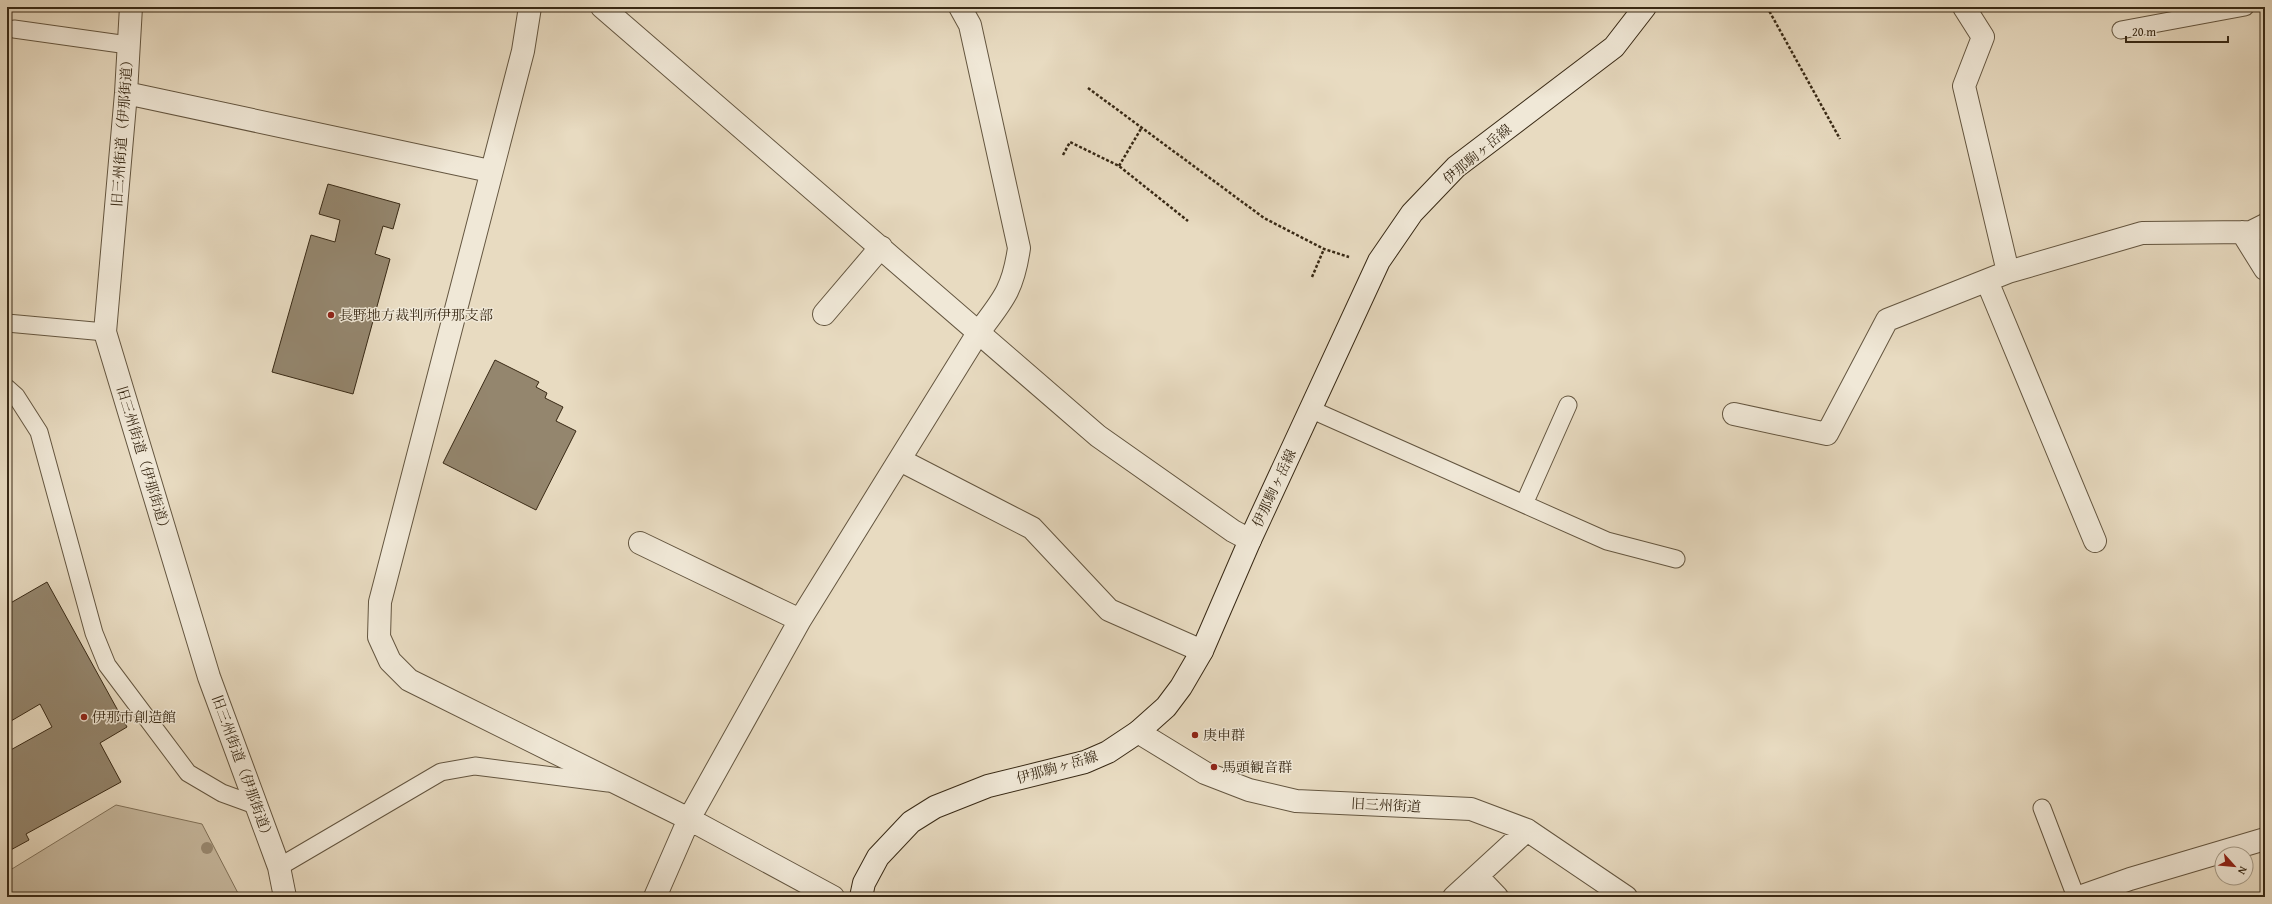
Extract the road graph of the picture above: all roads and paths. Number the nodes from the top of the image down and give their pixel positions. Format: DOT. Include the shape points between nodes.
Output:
graph roads {
  1 [pos="131,7"];
  2 [pos="530,7"];
  3 [pos="602,7"];
  4 [pos="960,7"];
  5 [pos="1645,7"];
  6 [pos="1767,7"];
  7 [pos="1964,7"];
  8 [pos="2245,7"];
  9 [pos="14,29"];
  10 [pos="2121,30"];
  11 [pos="128,45"];
  12 [pos="1088,88"];
  13 [pos="126,93"];
  14 [pos="1142,127"];
  15 [pos="1840,140"];
  16 [pos="1063,155"];
  17 [pos="1119,166"];
  18 [pos="490,171"];
  19 [pos="1188,221"];
  20 [pos="2265,226"];
  21 [pos="2242,232"];
  22 [pos="881,248"];
  23 [pos="1324,249"];
  24 [pos="1379,261"];
  25 [pos="2265,269"];
  26 [pos="2008,272"];
  27 [pos="1312,277"];
  28 [pos="1986,281"];
  29 [pos="824,314"];
  30 [pos="7,323"];
  31 [pos="105,332"];
  32 [pos="978,333"];
  33 [pos="7,388"];
  34 [pos="1568,406"];
  35 [pos="1310,409"];
  36 [pos="1734,414"];
  37 [pos="900,460"];
  38 [pos="1524,504"];
  39 [pos="1250,540"];
  40 [pos="2095,541"];
  41 [pos="640,543"];
  42 [pos="1676,559"];
  43 [pos="800,620"];
  44 [pos="1202,652"];
  45 [pos="1138,732"];
  46 [pos="614,784"];
  47 [pos="255,805"];
  48 [pos="2042,808"];
  49 [pos="689,819"];
  50 [pos="1527,830"];
  51 [pos="2265,839"];
  52 [pos="279,867"];
  53 [pos="1478,876"];
  54 [pos="285,897"];
  55 [pos="655,897"];
  56 [pos="833,897"];
  57 [pos="861,897"];
  58 [pos="1454,897"];
  59 [pos="1497,897"];
  60 [pos="1626,897"];
  61 [pos="2076,897"];
  62 [pos="2079,897"];
  1 -- 11 [label="street, 旧三州街道（伊那街道）"];
  2 -- 18 [label="street" via="523,51"];
  3 -- 22 [label="street"];
  4 -- 32 [label="street" via="970,25 1019,248 1016,273 1005,298"];
  5 -- 24 [label="street, 伊那駒ヶ岳線" via="1614,47 1456,168 1412,213"];
  6 -- 15 [label="path"];
  7 -- 26 [label="street" via="1983,37 1964,86"];
  8 -- 10 [label="lane"];
  9 -- 11 [label="lane"];
  11 -- 13 [label="street, 旧三州街道（伊那街道）"];
  12 -- 14 [label="path"];
  13 -- 18 [label="street"];
  13 -- 31 [label="street, 旧三州街道（伊那街道）"];
  14 -- 17 [label="path"];
  14 -- 23 [label="path" via="1264,218"];
  16 -- 17 [label="path" via="1070,142"];
  17 -- 19 [label="path"];
  18 -- 46 [label="street" via="380,602 380,637 390,661 409,680"];
  20 -- 21 [label="street" via="2251,232"];
  21 -- 25 [label="street"];
  21 -- 26 [label="street" via="2142,233"];
  22 -- 29 [label="street"];
  22 -- 32 [label="street"];
  23 -- 24 [label="path" via="1359,261"];
  23 -- 27 [label="path"];
  24 -- 35 [label="street, 伊那駒ヶ岳線"];
  26 -- 28 [label="street"];
  28 -- 36 [label="street" via="1887,320 1827,434"];
  28 -- 40 [label="street"];
  30 -- 31 [label="lane"];
  31 -- 47 [label="street, 旧三州街道（伊那街道）" via="209,677"];
  32 -- 37 [label="street"];
  32 -- 39 [label="street" via="1098,436 1233,532"];
  33 -- 47 [label="lane" via="16,396 39,432 94,633 107,665 188,773 222,793"];
  34 -- 38 [label="lane"];
  35 -- 38 [label="lane"];
  35 -- 39 [label="street, 伊那駒ヶ岳線"];
  37 -- 43 [label="street"];
  37 -- 44 [label="street" via="1032,528 1109,610"];
  38 -- 42 [label="lane" via="1607,542"];
  39 -- 44 [label="street, 伊那駒ヶ岳線"];
  41 -- 43 [label="street"];
  43 -- 49 [label="street"];
  44 -- 45 [label="street, 伊那駒ヶ岳線" via="1166,707"];
  45 -- 50 [label="street, 旧三州街道" via="1205,773 1249,790 1296,800 1471,809"];
  45 -- 57 [label="street, 伊那駒ヶ岳線" via="1108,752 1085,762 988,786 935,807 911,822 878,857 864,883"];
  46 -- 49 [label="street"];
  46 -- 52 [label="lane" via="475,766 441,772"];
  47 -- 52 [label="street, 旧三州街道（伊那街道）"];
  48 -- 61 [label="lane"];
  49 -- 55 [label="street"];
  49 -- 56 [label="street"];
  50 -- 53 [label="street"];
  50 -- 60 [label="street, 旧三州街道"];
  51 -- 62 [label="street" via="2130,879"];
  52 -- 54 [label="street, 旧三州街道（伊那街道）"];
  53 -- 58 [label="street"];
  53 -- 59 [label="street"];
}
